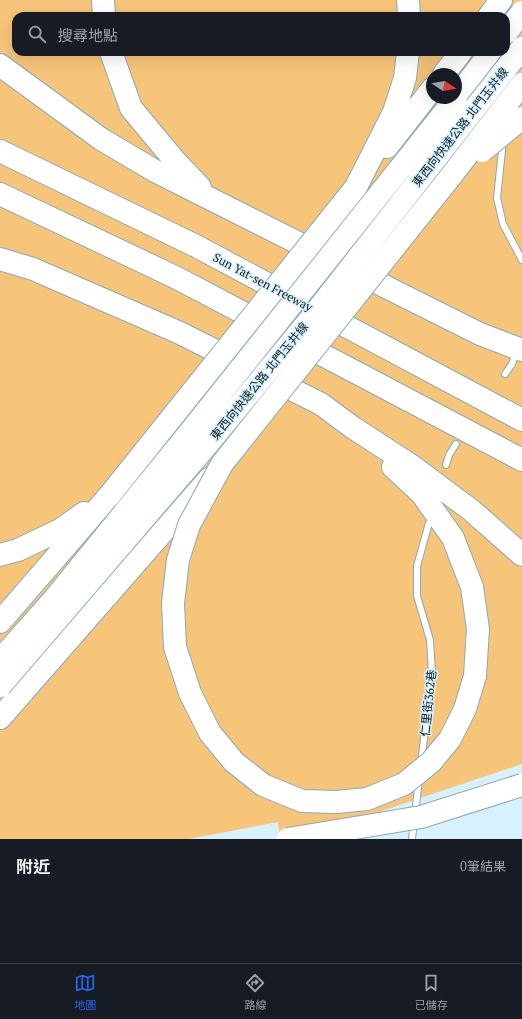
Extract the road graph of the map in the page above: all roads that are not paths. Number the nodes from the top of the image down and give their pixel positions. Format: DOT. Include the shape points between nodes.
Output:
graph roads {
  1 [pos="103,0"];
  2 [pos="408,0"];
  3 [pos="104,12"];
  4 [pos="409,12"];
  5 [pos="515,25"];
  6 [pos="112,56"];
  7 [pos="408,56"];
  8 [pos="458,56"];
  9 [pos="488,56"];
  10 [pos="493,56"];
  11 [pos="0,65"];
  12 [pos="449,68"];
  13 [pos="515,82"];
  14 [pos="426,97"];
  15 [pos="511,118"];
  16 [pos="0,151"];
  17 [pos="451,176"];
  18 [pos="356,187"];
  19 [pos="0,194"];
  20 [pos="210,198"];
  21 [pos="0,259"];
  22 [pos="522,260"];
  23 [pos="0,270"];
  24 [pos="88,292"];
  25 [pos="518,352"];
  26 [pos="505,374"];
  27 [pos="522,420"];
  28 [pos="352,428"];
  29 [pos="456,444"];
  30 [pos="522,460"];
  31 [pos="222,464"];
  32 [pos="446,465"];
  33 [pos="109,496"];
  34 [pos="429,523"];
  35 [pos="522,554"];
  36 [pos="0,555"];
  37 [pos="0,622"];
  38 [pos="0,660"];
  39 [pos="0,686"];
  40 [pos="0,718"];
  41 [pos="522,785"];
  42 [pos="288,839"];
  43 [pos="412,839"];
  1 -- 3 [label="highway"];
  2 -- 4 [label="highway"];
  5 -- 13 [label="lane"];
  6 -- 20 [label="highway" via="131,108"];
  7 -- 18 [label="highway" via="405,78 394,112"];
  8 -- 12 [label="highway"];
  9 -- 38 [label="highway, 東西向快速公路 北門玉井線, bridge" via="185,438 55,598"];
  10 -- 39 [label="highway, 東西向快速公路 北門玉井線, bridge" via="312,317 207,445"];
  11 -- 20 [label="highway" via="101,139 155,171"];
  13 -- 15 [label="lane"];
  13 -- 17 [label="highway, bridge"];
  14 -- 18 [label="highway"];
  15 -- 17 [label="highway, bridge"];
  15 -- 22 [label="lane" via="497,198 503,224"];
  16 -- 27 [label="highway, Sun Yat-sen Freeway" via="196,246"];
  17 -- 31 [label="highway, bridge"];
  18 -- 33 [label="highway, bridge"];
  19 -- 30 [label="highway" via="177,278"];
  20 -- 25 [label="highway"];
  21 -- 24 [label="highway" via="33,269"];
  23 -- 24 [label="highway" via="15,271"];
  24 -- 28 [label="highway" via="180,333 321,404"];
  25 -- 26 [label="lane"];
  28 -- 31 [label="highway, bridge" via="422,494 453,538 472,587 478,629 475,676 466,709 450,739 431,762 404,784 368,799 336,802 302,801 263,785 234,762 210,733 190,693 175,647 173,603 178,560 188,526"];
  28 -- 35 [label="highway" via="412,466 465,505"];
  29 -- 32 [label="lane" via="448,455"];
  31 -- 40 [label="highway, bridge"];
  33 -- 36 [label="highway" via="60,530 18,550"];
  33 -- 37 [label="highway"];
  34 -- 43 [label="lane, 仁里街362巷" via="417,566 417,596 430,640 432,673"];
  41 -- 42 [label="highway, bridge" via="421,817"];
}
